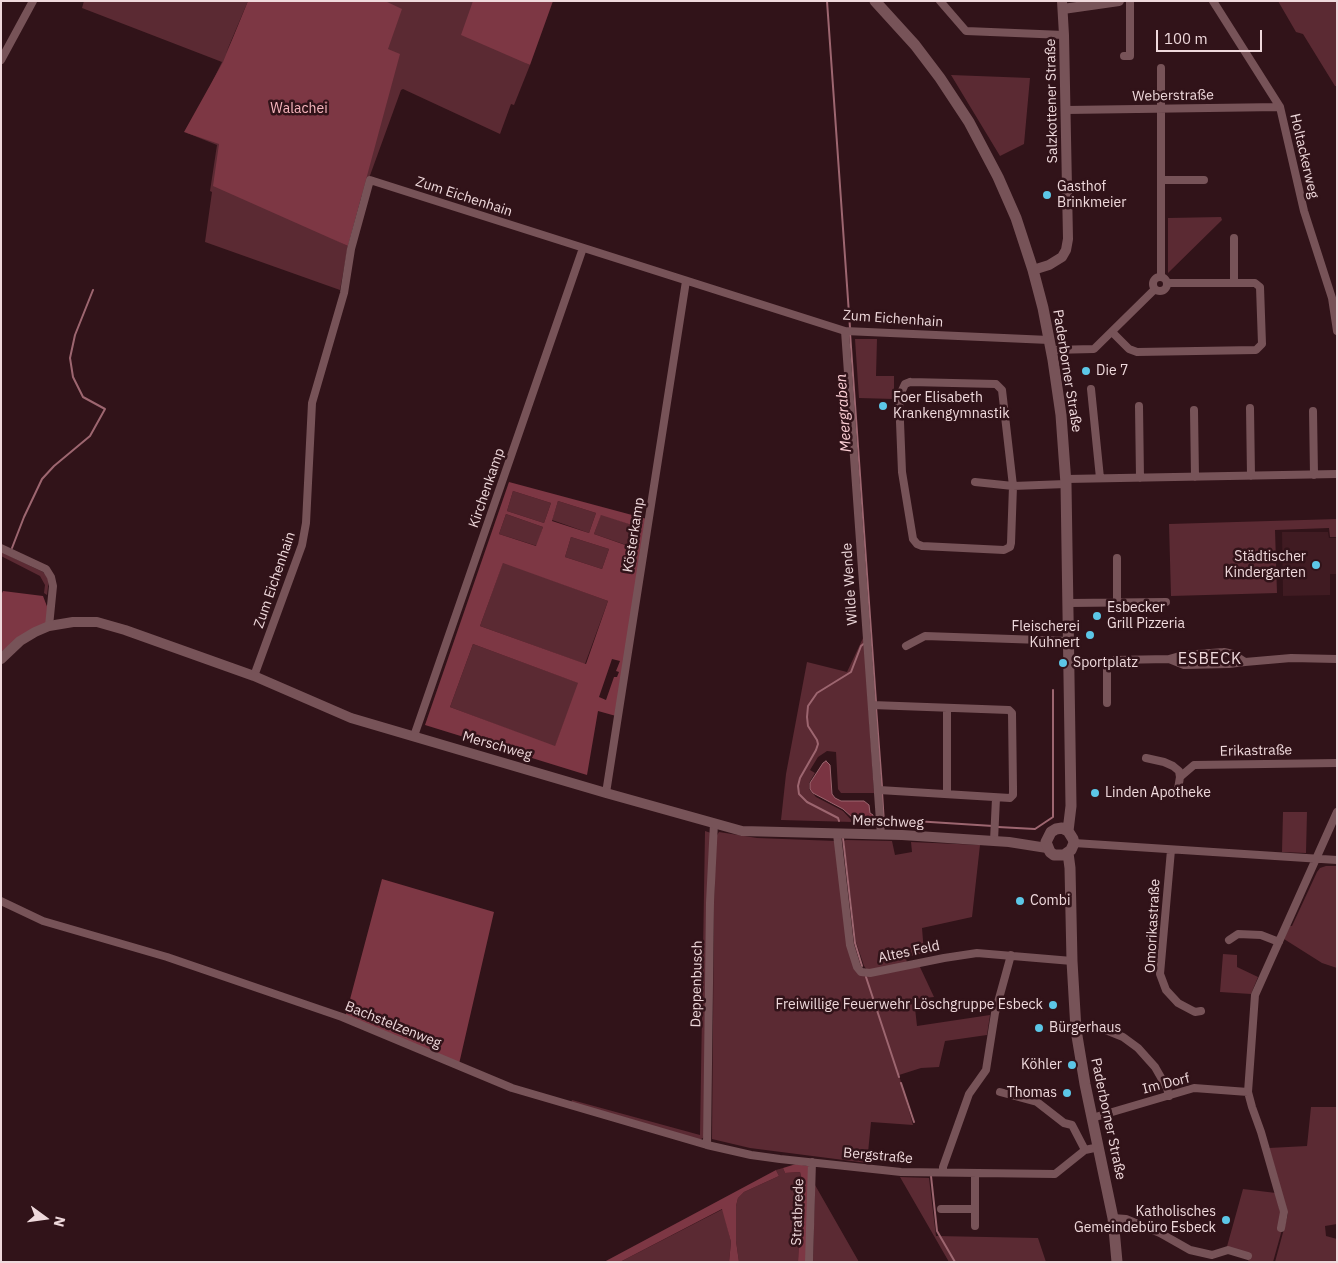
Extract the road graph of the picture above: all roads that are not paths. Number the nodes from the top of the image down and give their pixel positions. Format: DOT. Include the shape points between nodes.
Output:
graph roads {
  1 [pos="33,1"];
  2 [pos="875,1"];
  3 [pos="940,1"];
  4 [pos="1119,1"];
  5 [pos="1130,1"];
  6 [pos="1212,1"];
  7 [pos="1062,5"];
  8 [pos="1064,35"];
  9 [pos="1124,56"];
  10 [pos="1,60"];
  11 [pos="1161,68"];
  12 [pos="1280,107"];
  13 [pos="1161,109"];
  14 [pos="1066,110"];
  15 [pos="1161,180"];
  16 [pos="1204,180"];
  17 [pos="1234,238"];
  18 [pos="584,248"];
  19 [pos="1033,270"];
  20 [pos="1161,277"];
  21 [pos="686,281"];
  22 [pos="1168,283"];
  23 [pos="1234,283"];
  24 [pos="1155,289"];
  25 [pos="845,331"];
  26 [pos="1337,331"];
  27 [pos="1112,332"];
  28 [pos="1050,345"];
  29 [pos="1091,388"];
  30 [pos="1139,406"];
  31 [pos="1250,408"];
  32 [pos="1194,410"];
  33 [pos="1314,412"];
  34 [pos="1337,474"];
  35 [pos="1314,475"];
  36 [pos="1251,476"];
  37 [pos="1195,477"];
  38 [pos="1100,478"];
  39 [pos="1140,478"];
  40 [pos="975,482"];
  41 [pos="1066,482"];
  42 [pos="1013,486"];
  43 [pos="1,548"];
  44 [pos="1117,558"];
  45 [pos="1117,602"];
  46 [pos="1166,602"];
  47 [pos="1069,603"];
  48 [pos="49,626"];
  49 [pos="1070,641"];
  50 [pos="906,646"];
  51 [pos="1,658"];
  52 [pos="1337,658"];
  53 [pos="1168,659"];
  54 [pos="1244,662"];
  55 [pos="254,676"];
  56 [pos="1107,703"];
  57 [pos="872,705"];
  58 [pos="947,708"];
  59 [pos="414,736"];
  60 [pos="1146,758"];
  61 [pos="1337,762"];
  62 [pos="1180,777"];
  63 [pos="878,790"];
  64 [pos="606,793"];
  65 [pos="1070,793"];
  66 [pos="947,794"];
  67 [pos="1176,795"];
  68 [pos="996,798"];
  69 [pos="1337,812"];
  70 [pos="714,824"];
  71 [pos="1068,831"];
  72 [pos="837,834"];
  73 [pos="881,835"];
  74 [pos="1050,838"];
  75 [pos="994,841"];
  76 [pos="1170,850"];
  77 [pos="1067,851"];
  78 [pos="1317,858"];
  79 [pos="1337,860"];
  80 [pos="1,901"];
  81 [pos="1229,940"];
  82 [pos="1279,942"];
  83 [pos="1011,955"];
  84 [pos="1072,961"];
  85 [pos="1201,1011"];
  86 [pos="1076,1030"];
  87 [pos="1000,1092"];
  88 [pos="1248,1092"];
  89 [pos="1169,1096"];
  90 [pos="1092,1118"];
  91 [pos="707,1145"];
  92 [pos="1099,1146"];
  93 [pos="1085,1150"];
  94 [pos="780,1159"];
  95 [pos="812,1162"];
  96 [pos="943,1172"];
  97 [pos="975,1173"];
  98 [pos="941,1209"];
  99 [pos="975,1209"];
  100 [pos="1113,1218"];
  101 [pos="975,1226"];
  102 [pos="1281,1228"];
  103 [pos="1248,1256"];
  104 [pos="809,1262"];
  105 [pos="1117,1262"];
  1 -- 10 [label="street"];
  2 -- 19 [label="main road, Paderborner Straße" via="915,45 969,122 1016,218"];
  3 -- 8 [label="street" via="966,31"];
  4 -- 7 [label="street"];
  5 -- 9 [label="street" via="1130,56"];
  6 -- 12 [label="street, Holtackerweg"];
  7 -- 8 [label="street, Salzkottener Straße"];
  8 -- 14 [label="street, Salzkottener Straße"];
  11 -- 13 [label="street"];
  12 -- 13 [label="street, Weberstraße"];
  12 -- 26 [label="street, Holtackerweg" via="1304,211 1332,298"];
  13 -- 14 [label="street, Weberstraße"];
  13 -- 15 [label="street"];
  14 -- 19 [label="street, Salzkottener Straße" via="1066,250 1062,257 1049,265"];
  15 -- 16 [label="street"];
  15 -- 20 [label="street"];
  17 -- 23 [label="street"];
  18 -- 21 [label="street, Zum Eichenhain"];
  18 -- 55 [label="street, Zum Eichenhain" via="370,180 351,249 344,293 312,403 302,545"];
  18 -- 59 [label="street, Kirchenkamp"];
  19 -- 28 [label="main road, Paderborner Straße"];
  20 -- 22 [label="street"];
  20 -- 24 [label="street" via="1153,282"];
  21 -- 25 [label="street, Zum Eichenhain"];
  21 -- 64 [label="street, Kösterkamp"];
  22 -- 23 [label="street"];
  22 -- 24 [label="street" via="1163,291"];
  23 -- 27 [label="street" via="1255,282 1260,287 1262,344 1256,350 1137,352 1129,349"];
  24 -- 27 [label="street, Zum Eichenhain"];
  25 -- 28 [label="street, Zum Eichenhain"];
  25 -- 57 [label="street, Wilde Wende"];
  27 -- 28 [label="street, Zum Eichenhain" via="1094,349"];
  28 -- 41 [label="main road, Paderborner Straße" via="1061,416"];
  29 -- 38 [label="street"];
  30 -- 39 [label="street"];
  31 -- 36 [label="street"];
  32 -- 37 [label="street"];
  33 -- 35 [label="street"];
  34 -- 35 [label="street"];
  35 -- 36 [label="street"];
  36 -- 37 [label="street"];
  37 -- 39 [label="street"];
  38 -- 39 [label="street"];
  38 -- 41 [label="street"];
  40 -- 42 [label="street"];
  41 -- 42 [label="street"];
  41 -- 47 [label="main road, Paderborner Straße"];
  42 -- 42 [label="street" via="1010,547 1004,550 917,544 913,539 902,472 899,397 905,384 999,386"];
  43 -- 48 [label="street" via="46,569 51,577"];
  44 -- 45 [label="street"];
  45 -- 46 [label="street"];
  45 -- 47 [label="street"];
  47 -- 49 [label="main road, Paderborner Straße"];
  48 -- 51 [label="street, Merschweg" via="20,641"];
  48 -- 55 [label="street, Merschweg" via="84,621 107,624"];
  49 -- 50 [label="street" via="925,636"];
  49 -- 65 [label="main road, Paderborner Straße"];
  52 -- 54 [label="street"];
  53 -- 54 [label="street" via="1184,665"];
  53 -- 54 [label="street" via="1224,652"];
  53 -- 56 [label="street" via="1115,660 1107,668"];
  55 -- 59 [label="street, Merschweg" via="351,718"];
  57 -- 58 [label="street"];
  57 -- 63 [label="street, Wilde Wende"];
  58 -- 66 [label="street"];
  58 -- 68 [label="street" via="1009,710 1012,713 1013,795"];
  59 -- 64 [label="street, Merschweg"];
  60 -- 62 [label="street" via="1173,766"];
  61 -- 62 [label="street, Erikastraße" via="1194,765"];
  62 -- 67 [label="street"];
  63 -- 66 [label="street"];
  63 -- 73 [label="street, Wilde Wende"];
  64 -- 70 [label="street, Merschweg"];
  65 -- 71 [label="main road, Paderborner Straße"];
  65 -- 74 [label="main road, Paderborner Straße" via="1063,819"];
  66 -- 68 [label="street"];
  68 -- 75 [label="street"];
  69 -- 78 [label="street"];
  70 -- 72 [label="street, Merschweg" via="742,830"];
  70 -- 91 [label="street, Deppenbusch"];
  71 -- 74 [label="main road" via="1062,828"];
  71 -- 77 [label="main road, Paderborner Straße" via="1073,838"];
  72 -- 73 [label="street, Merschweg"];
  72 -- 83 [label="street, Altes Feld" via="850,945 857,967 862,972 977,953"];
  73 -- 75 [label="street, Merschweg"];
  74 -- 75 [label="street, Merschweg"];
  74 -- 77 [label="main road" via="1050,852"];
  76 -- 77 [label="street"];
  76 -- 78 [label="street"];
  76 -- 85 [label="street, Omorikastraße" via="1160,974 1166,990 1178,1004 1195,1012"];
  77 -- 84 [label="main road, Paderborner Straße" via="1063,864 1071,892"];
  78 -- 79 [label="street"];
  78 -- 82 [label="street"];
  80 -- 91 [label="street, Bachstelzenweg" via="43,921 167,957 342,1017 512,1088"];
  81 -- 82 [label="street" via="1238,934 1260,935"];
  82 -- 88 [label="street" via="1256,995"];
  83 -- 84 [label="street, Altes Feld"];
  83 -- 96 [label="street" via="995,1013 986,1070 969,1094"];
  84 -- 86 [label="main road, Paderborner Straße"];
  86 -- 89 [label="street" via="1103,1029 1123,1037 1155,1066"];
  86 -- 90 [label="main road, Paderborner Straße"];
  87 -- 93 [label="street" via="1037,1102 1064,1123 1072,1125"];
  88 -- 89 [label="street, Im Dorf" via="1194,1088"];
  88 -- 102 [label="street" via="1284,1212"];
  89 -- 90 [label="street, Im Dorf"];
  90 -- 92 [label="main road, Paderborner Straße"];
  91 -- 94 [label="street, Bachstelzenweg"];
  92 -- 93 [label="street, Bergstraße"];
  92 -- 100 [label="main road, Paderborner Straße"];
  93 -- 97 [label="street, Bergstraße" via="1055,1174"];
  94 -- 95 [label="street, Bergstraße"];
  95 -- 96 [label="street, Bergstraße" via="901,1172"];
  95 -- 104 [label="street, Stratbrede"];
  96 -- 97 [label="street, Bergstraße"];
  97 -- 99 [label="street"];
  98 -- 99 [label="street"];
  99 -- 101 [label="street"];
  100 -- 103 [label="street" via="1126,1219 1160,1233 1190,1250 1212,1255 1228,1250"];
  100 -- 105 [label="main road, Paderborner Straße"];
}
